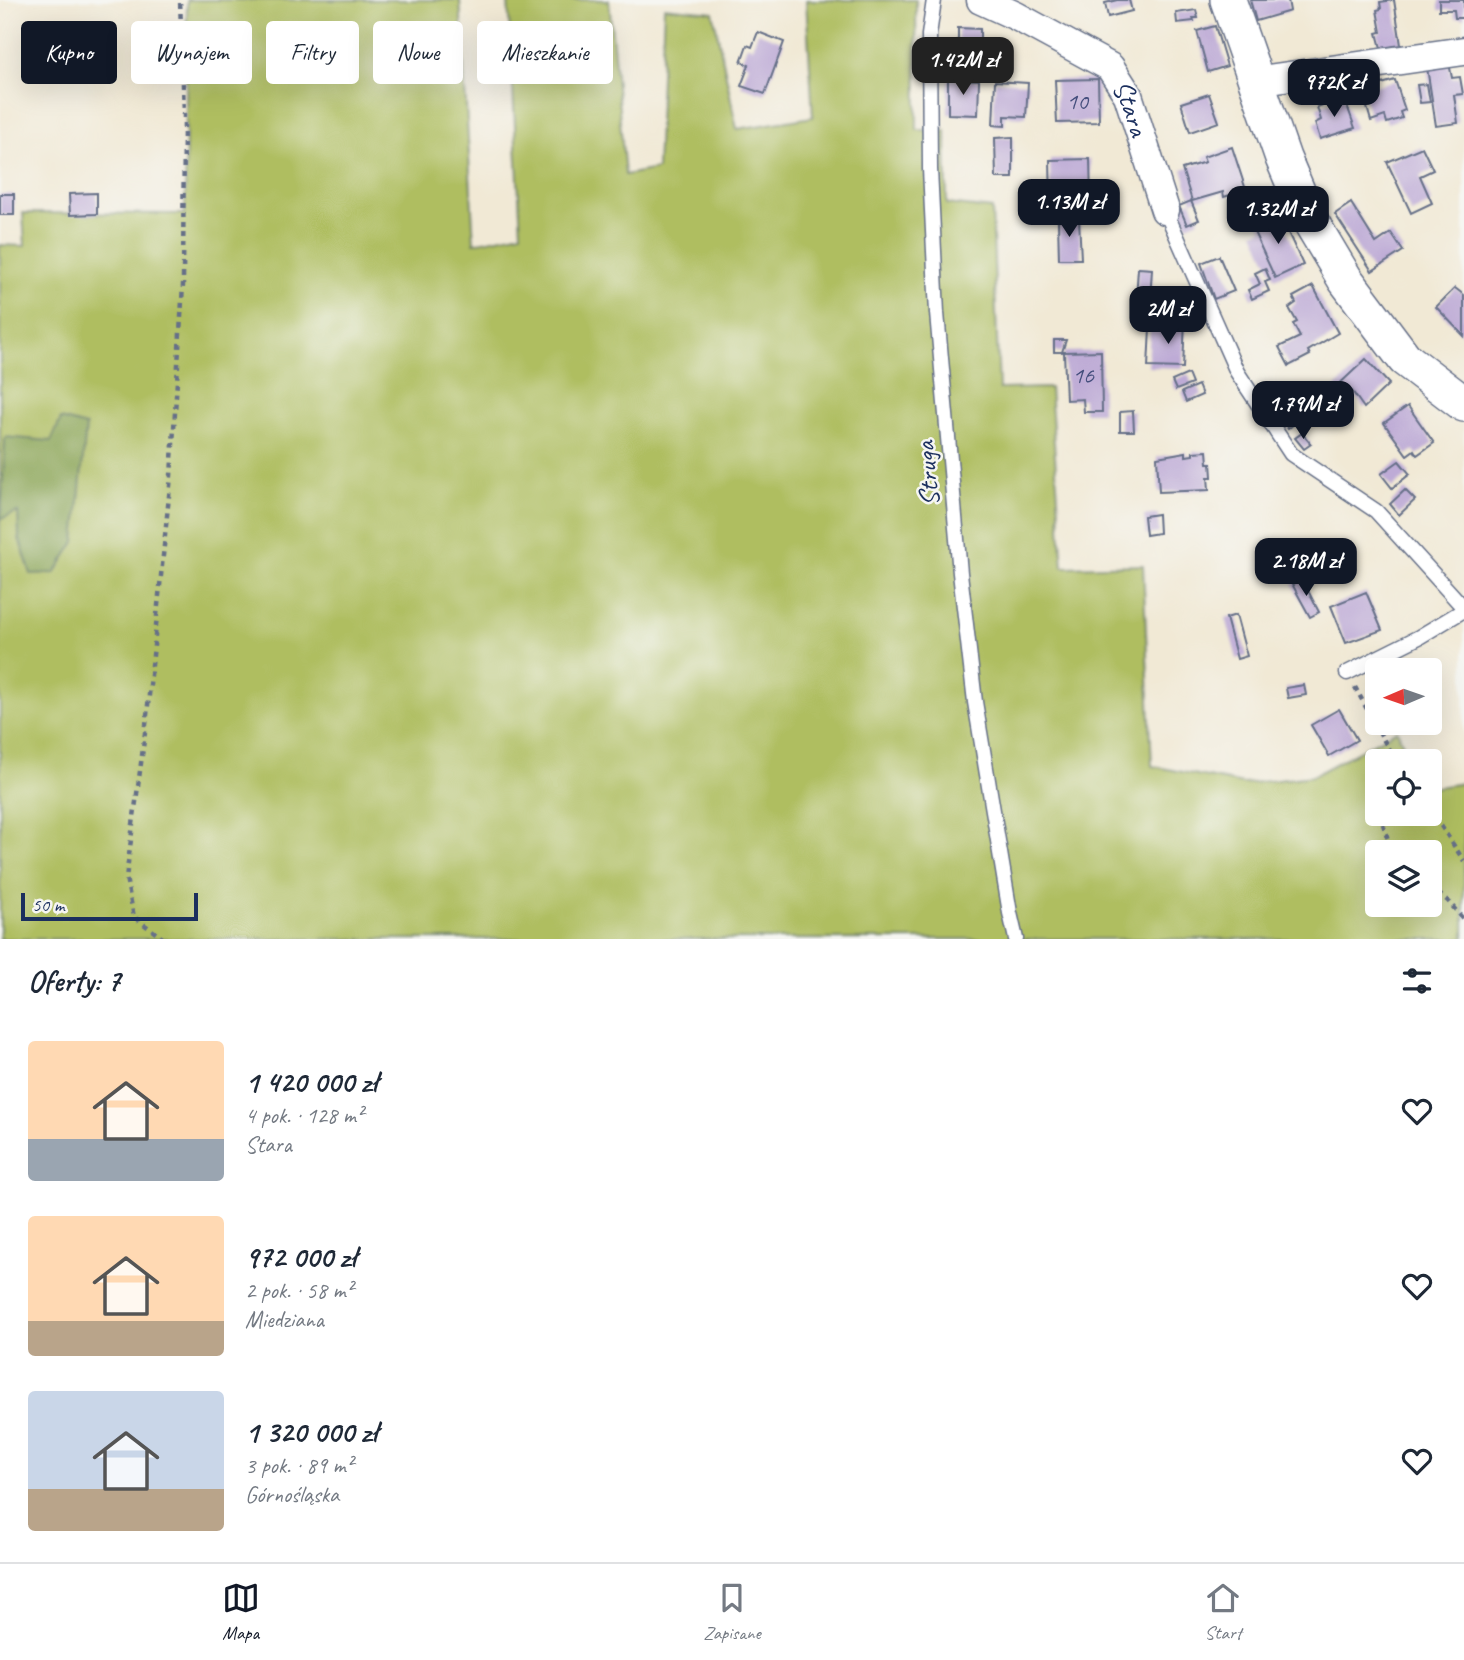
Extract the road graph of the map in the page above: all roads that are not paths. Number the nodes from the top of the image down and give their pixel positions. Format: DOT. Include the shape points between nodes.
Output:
graph roads {
  1 [pos="934,0"];
  2 [pos="981,0"];
  3 [pos="1228,0"];
  4 [pos="1464,51"];
  5 [pos="1255,81"];
  6 [pos="1165,210"];
  7 [pos="1464,404"];
  8 [pos="1464,609"];
  9 [pos="1347,673"];
  10 [pos="1016,939"];
  1 -- 10 [label="lane, Struga" via="929,35 930,169 958,560 975,702"];
  2 -- 6 [label="street, Stara" via="1110,68 1128,95"];
  3 -- 5 [label="street"];
  4 -- 5 [label="street"];
  5 -- 7 [label="street" via="1308,217 1345,279 1405,359"];
  6 -- 8 [label="lane" via="1237,372 1291,454 1376,511"];
  8 -- 9 [label="lane"];
}
